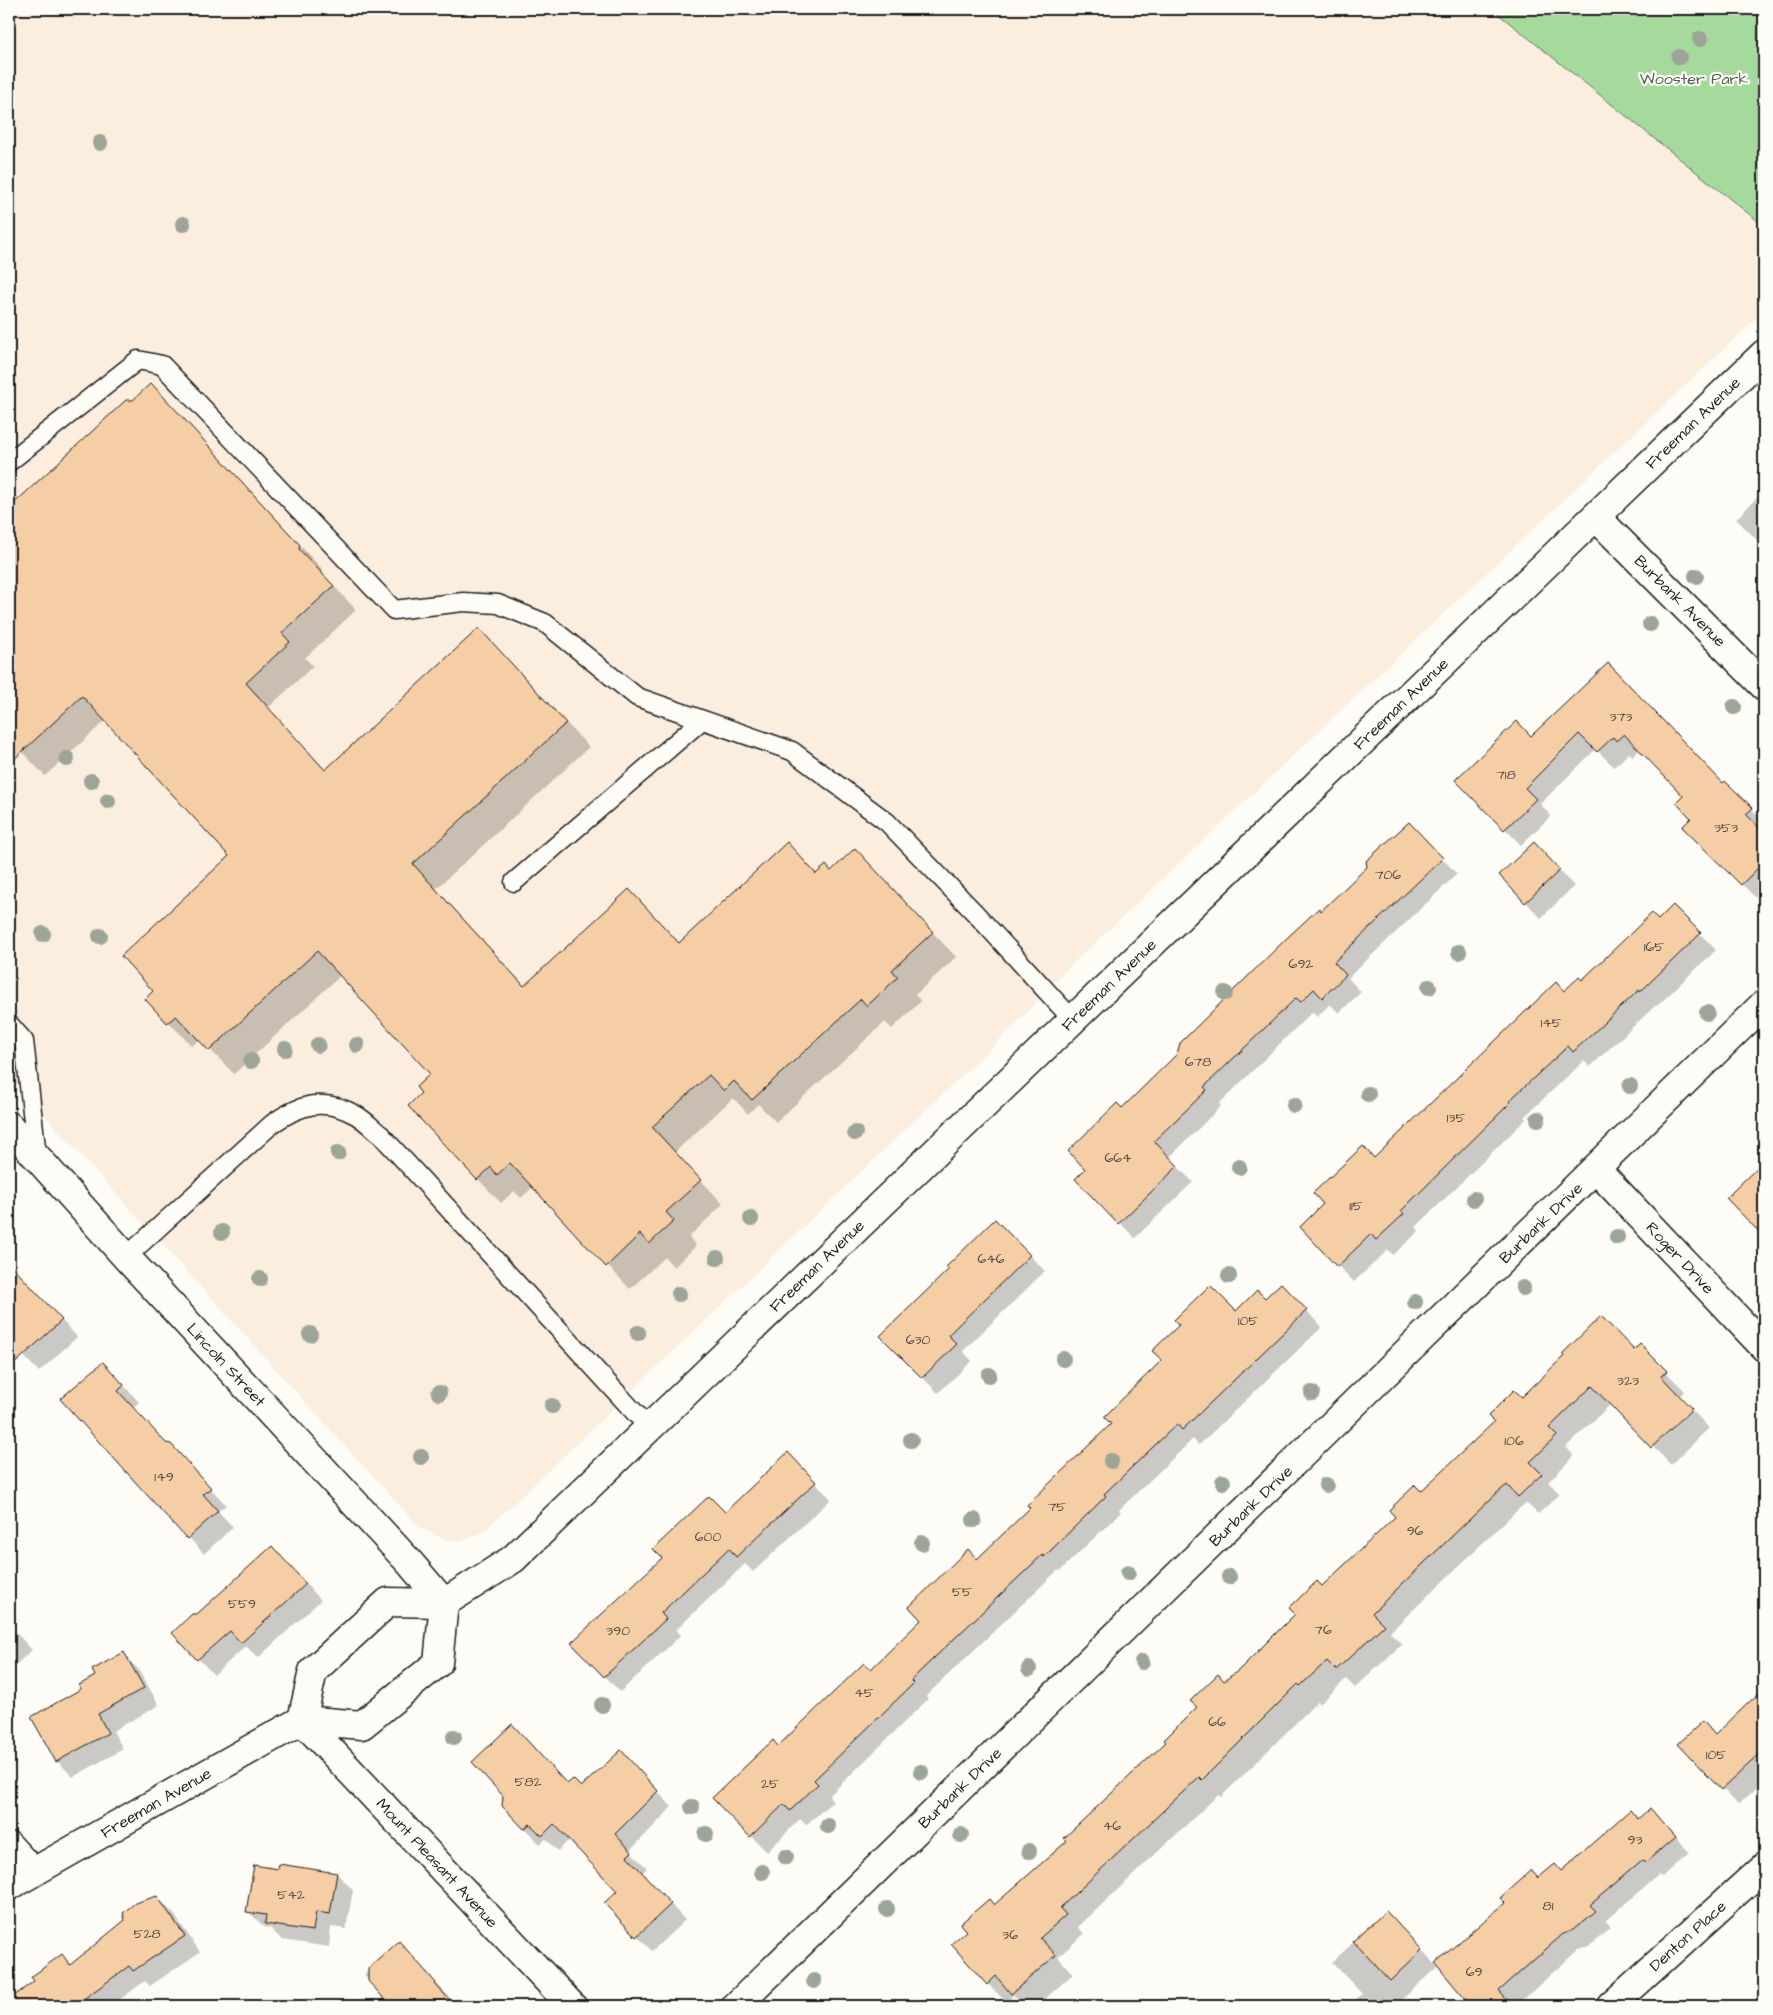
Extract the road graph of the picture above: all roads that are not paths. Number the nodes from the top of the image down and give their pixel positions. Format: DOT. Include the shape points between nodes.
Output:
graph roads {
  1 [pos="1764,354"];
  2 [pos="9,462"];
  3 [pos="1596,517"];
  4 [pos="1764,686"];
  5 [pos="702,720"];
  6 [pos="514,882"];
  7 [pos="1764,1004"];
  8 [pos="1073,1020"];
  9 [pos="9,1024"];
  10 [pos="9,1126"];
  11 [pos="37,1157"];
  12 [pos="1596,1169"];
  13 [pos="126,1257"];
  14 [pos="1764,1347"];
  15 [pos="648,1428"];
  16 [pos="444,1603"];
  17 [pos="302,1720"];
  18 [pos="9,1846"];
  19 [pos="1764,1866"];
  20 [pos="33,1872"];
  21 [pos="9,1886"];
  22 [pos="572,2006"];
  23 [pos="736,2006"];
  24 [pos="1611,2006"];
  1 -- 3 [label="street, Freeman Avenue"];
  2 -- 5 [label="lane" via="138,360 162,365 394,610 462,602 498,604 545,623 637,697"];
  3 -- 4 [label="street, Burbank Avenue"];
  3 -- 8 [label="street, Freeman Avenue"];
  5 -- 6 [label="lane"];
  5 -- 8 [label="lane" via="792,751 887,822"];
  7 -- 12 [label="street, Burbank Drive"];
  8 -- 15 [label="street, Freeman Avenue"];
  9 -- 11 [label="lane" via="24,1041"];
  10 -- 11 [label="street, Lincoln Street"];
  11 -- 13 [label="street, Lincoln Street"];
  12 -- 14 [label="street, Roger Drive"];
  12 -- 23 [label="street, Burbank Drive"];
  13 -- 15 [label="lane" via="288,1112 309,1105 333,1106 356,1115 381,1135"];
  13 -- 16 [label="street, Lincoln Street"];
  15 -- 16 [label="street, Freeman Avenue" via="513,1559"];
  16 -- 17 [label="street" via="388,1602 313,1671"];
  16 -- 17 [label="street" via="438,1663 362,1725"];
  17 -- 20 [label="street, Freeman Avenue"];
  17 -- 22 [label="street, Mount Pleasant Avenue"];
  18 -- 20 [label="street"];
  19 -- 24 [label="street, Denton Place"];
  20 -- 21 [label="street, Freeman Avenue"];
}
